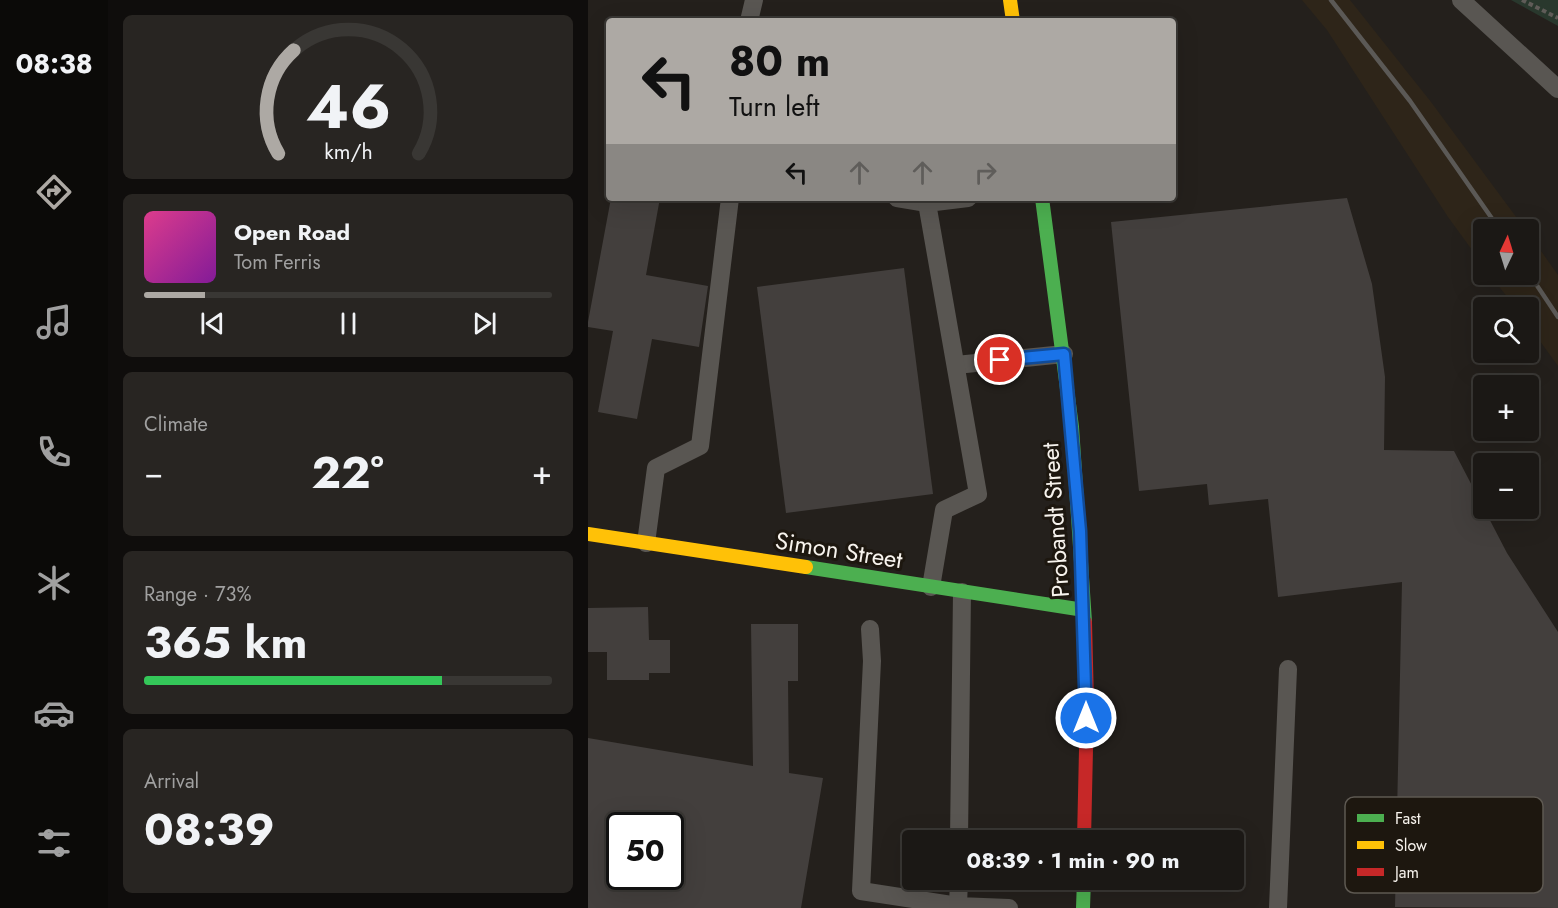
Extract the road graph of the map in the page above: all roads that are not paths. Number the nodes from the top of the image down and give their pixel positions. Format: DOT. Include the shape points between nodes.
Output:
graph roads {
  1 [pos="754,0"];
  2 [pos="1010,0"];
  3 [pos="1461,0"];
  4 [pos="750,18"];
  5 [pos="1013,18"];
  6 [pos="1558,89"];
  7 [pos="730,201"];
  8 [pos="915,201"];
  9 [pos="943,201"];
  10 [pos="1042,201"];
  11 [pos="927,203"];
  12 [pos="1064,354"];
  13 [pos="956,365"];
  14 [pos="588,534"];
  15 [pos="646,543"];
  16 [pos="931,587"];
  17 [pos="962,592"];
  18 [pos="1084,610"];
  19 [pos="870,629"];
  20 [pos="1288,669"];
  21 [pos="959,830"];
  22 [pos="1084,830"];
  23 [pos="959,890"];
  24 [pos="1084,890"];
  25 [pos="860,900"];
  26 [pos="958,907"];
  27 [pos="1009,908"];
  28 [pos="1083,908"];
  29 [pos="1278,908"];
  1 -- 4 [label="lane"];
  2 -- 5 [label="main road"];
  3 -- 6 [label="lane"];
  7 -- 15 [label="lane" via="700,446 656,468"];
  8 -- 11 [label="lane"];
  9 -- 11 [label="lane"];
  10 -- 12 [label="main road, Probandt Street"];
  11 -- 13 [label="lane"];
  12 -- 13 [label="lane"];
  12 -- 18 [label="main road, Probandt Street"];
  13 -- 16 [label="lane" via="978,494 944,510"];
  14 -- 15 [label="main road, Simon Street"];
  15 -- 16 [label="main road, Simon Street"];
  16 -- 17 [label="main road, Simon Street"];
  17 -- 18 [label="main road, Simon Street"];
  17 -- 21 [label="lane"];
  18 -- 22 [label="main road, Probandt Street"];
  19 -- 25 [label="lane" via="872,661"];
  20 -- 29 [label="lane"];
  23 -- 26 [label="lane"];
  24 -- 28 [label="main road"];
  25 -- 26 [label="lane"];
  26 -- 27 [label="lane"];
}
